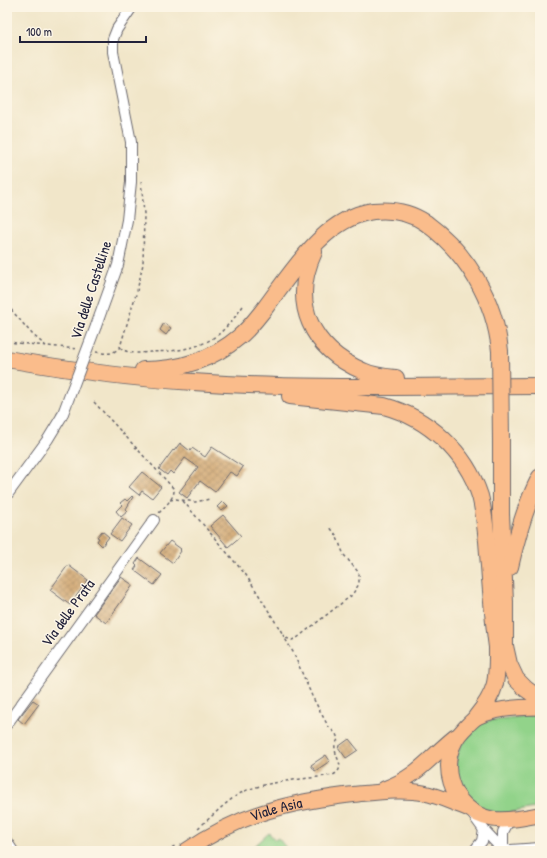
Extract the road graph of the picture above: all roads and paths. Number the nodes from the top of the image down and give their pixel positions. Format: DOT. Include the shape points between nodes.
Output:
graph roads {
  1 [pos="132,7"];
  2 [pos="140,175"];
  3 [pos="322,238"];
  4 [pos="7,305"];
  5 [pos="243,306"];
  6 [pos="7,342"];
  7 [pos="48,347"];
  8 [pos="120,347"];
  9 [pos="81,349"];
  10 [pos="94,351"];
  11 [pos="7,359"];
  12 [pos="7,370"];
  13 [pos="98,373"];
  14 [pos="479,386"];
  15 [pos="540,386"];
  16 [pos="290,396"];
  17 [pos="540,396"];
  18 [pos="94,402"];
  19 [pos="540,477"];
  20 [pos="7,496"];
  21 [pos="170,500"];
  22 [pos="210,500"];
  23 [pos="183,501"];
  24 [pos="501,514"];
  25 [pos="154,520"];
  26 [pos="330,526"];
  27 [pos="505,602"];
  28 [pos="283,635"];
  29 [pos="497,647"];
  30 [pos="540,699"];
  31 [pos="540,707"];
  32 [pos="476,717"];
  33 [pos="7,724"];
  34 [pos="460,733"];
  35 [pos="373,792"];
  36 [pos="468,808"];
  37 [pos="540,815"];
  38 [pos="510,819"];
  39 [pos="484,830"];
  40 [pos="194,832"];
  41 [pos="7,842"];
  42 [pos="183,847"];
  43 [pos="540,848"];
  44 [pos="13,851"];
  45 [pos="168,851"];
  46 [pos="474,851"];
  47 [pos="499,851"];
  1 -- 20 [label="street, Via delle Castelline, bridge" via="113,38 113,52 132,157 130,190 118,265 62,416"];
  2 -- 8 [label="path" via="144,214 143,264"];
  3 -- 13 [label="highway" via="306,254 248,328 220,351 176,367"];
  3 -- 14 [label="highway" via="306,273 304,302 309,320 324,345 363,372"];
  3 -- 24 [label="highway, bridge" via="347,220 372,212 387,210 403,213 426,223 449,243 469,266 491,309 499,340"];
  4 -- 7 [label="path" via="33,335"];
  5 -- 8 [label="path" via="216,336 194,347 137,353 127,352"];
  6 -- 7 [label="path"];
  7 -- 9 [label="path"];
  8 -- 10 [label="path" via="111,353"];
  11 -- 13 [label="highway"];
  12 -- 16 [label="highway" via="124,386"];
  13 -- 14 [label="highway" via="257,385"];
  14 -- 15 [label="highway"];
  16 -- 17 [label="highway"];
  16 -- 29 [label="highway" via="395,409 427,425 454,449 480,495"];
  18 -- 21 [label="path" via="174,489"];
  19 -- 27 [label="highway" via="520,527 509,571"];
  21 -- 23 [label="path"];
  21 -- 25 [label="path"];
  22 -- 23 [label="path"];
  23 -- 28 [label="path" via="246,575"];
  24 -- 27 [label="highway"];
  24 -- 29 [label="highway"];
  25 -- 33 [label="street, Via delle Prata"];
  26 -- 28 [label="path" via="344,555 359,573 359,584 352,594 297,638 290,640"];
  27 -- 30 [label="highway" via="508,664 520,684"];
  28 -- 40 [label="path" via="328,726 336,734 338,739 334,745 340,769 333,776 253,788 232,799"];
  29 -- 32 [label="highway" via="493,692"];
  31 -- 32 [label="main road" via="503,710"];
  32 -- 34 [label="main road"];
  34 -- 35 [label="main road, Viale Asia" via="410,777"];
  34 -- 36 [label="main road" via="451,749 448,773 454,791"];
  35 -- 36 [label="main road, Viale Asia" via="424,793"];
  35 -- 42 [label="main road, Viale Asia" via="274,809"];
  36 -- 38 [label="main road, Viale Asia" via="476,814 493,819"];
  36 -- 39 [label="street"];
  37 -- 38 [label="main road, Viale Asia"];
  38 -- 47 [label="street" via="503,832"];
  39 -- 46 [label="street" via="482,841"];
  39 -- 47 [label="street"];
  41 -- 44 [label="street"];
  42 -- 45 [label="path"];
  43 -- 47 [label="street"];
}
